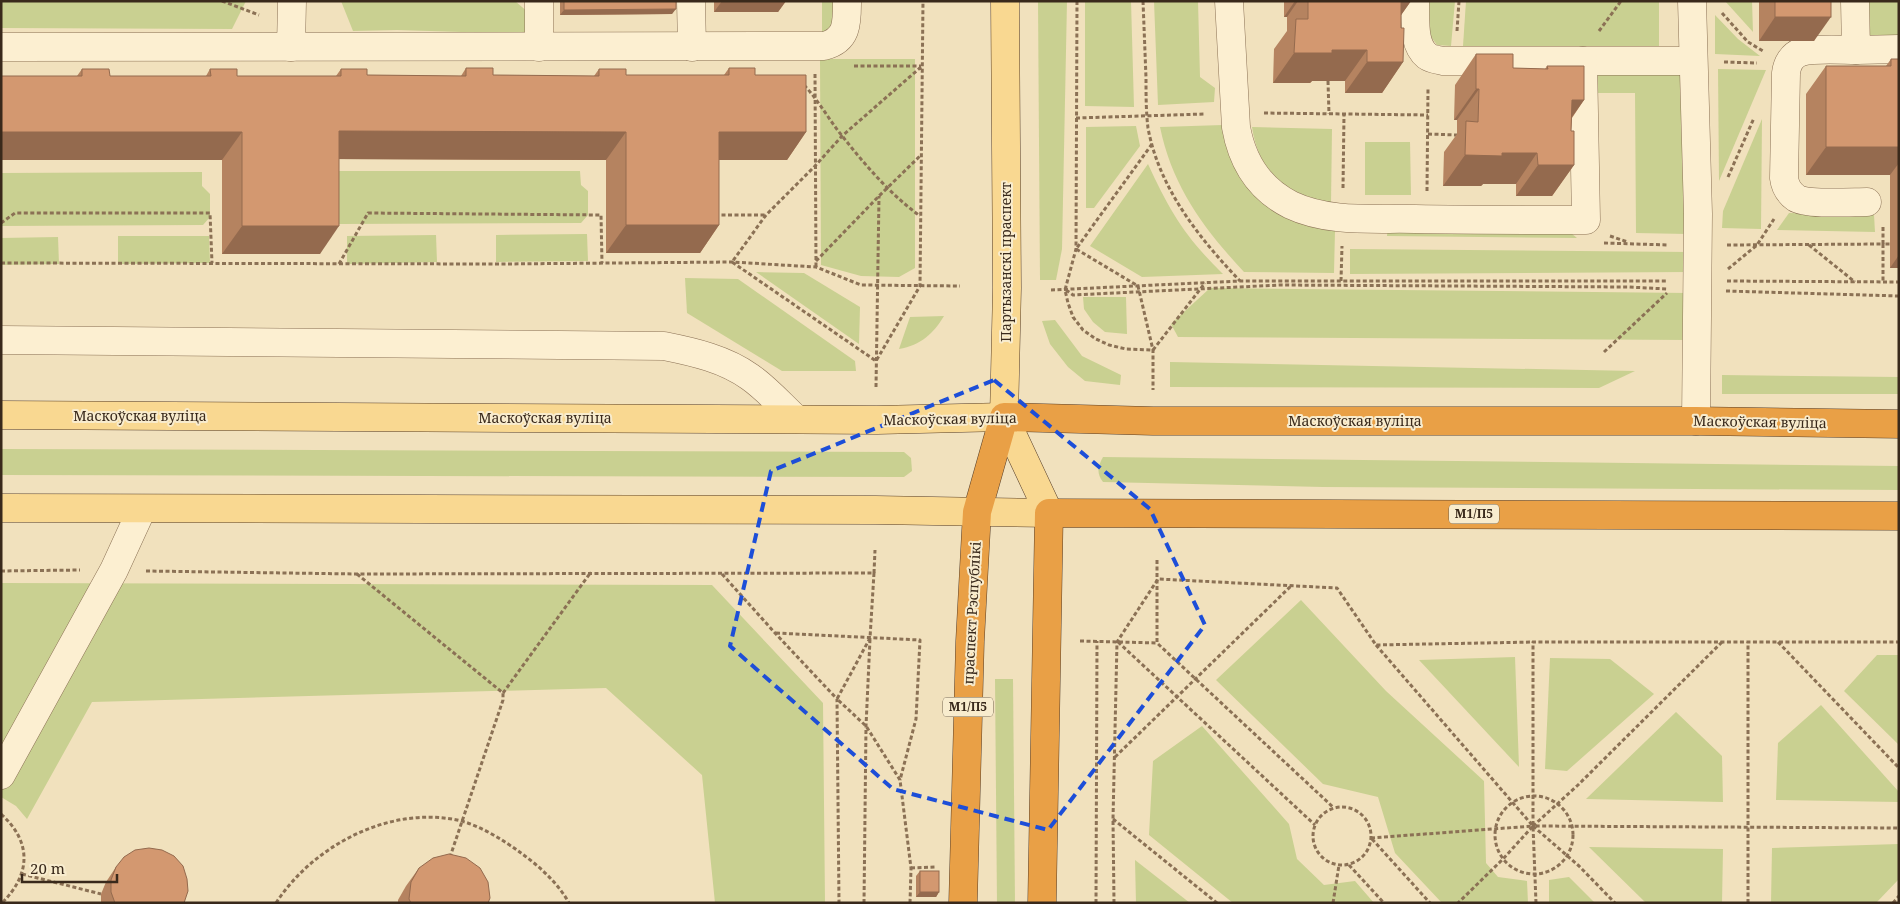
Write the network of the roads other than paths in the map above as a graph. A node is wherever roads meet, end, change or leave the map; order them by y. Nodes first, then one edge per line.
1 (292, 1) edge
2 (539, 1) edge
3 (691, 1) edge
4 (847, 1) edge
5 (1004, 1) edge
6 (1229, 1) edge
7 (1415, 1) edge
8 (1692, 1) edge
9 (1855, 1) edge
10 (1, 47) edge
11 (291, 47) junction
12 (539, 47) junction
13 (692, 47) junction
14 (1899, 49) edge
15 (1589, 50) junction
16 (1856, 50) junction
17 (1693, 61) junction
18 (1867, 202) dead end
19 (1, 340) edge
20 (1, 415) edge
21 (1004, 417) junction
22 (796, 419) junction
23 (1696, 421) junction
24 (1899, 424) edge
25 (1, 508) edge
26 (142, 509) junction
27 (977, 512) junction
28 (1048, 513) junction
29 (1899, 516) edge
30 (1, 774) edge
31 (963, 903) edge
32 (1042, 903) edge

1 - 11 lane
2 - 12 lane
3 - 13 lane
4 - 13 lane
5 - 21 main road, Партызанскі праспект
6 - 15 lane
7 - 15 lane
8 - 17 lane
9 - 16 lane
10 - 11 lane
11 - 12 lane
12 - 13 lane
14 - 16 lane
15 - 17 lane
16 - 18 lane
17 - 23 lane
19 - 22 lane
20 - 22 main road, Маскоўская вуліца
21 - 22 main road, Маскоўская вуліца
21 - 23 highway, Маскоўская вуліца
21 - 27 highway, праспект Рэспублікі / М1/П5
21 - 28 main road, Партызанскі праспект
23 - 24 highway, Маскоўская вуліца
25 - 26 main road
26 - 27 main road
26 - 30 lane
27 - 28 main road
27 - 31 highway, праспект Рэспублікі / М1/П5
28 - 29 highway, М1/П5
28 - 32 highway

